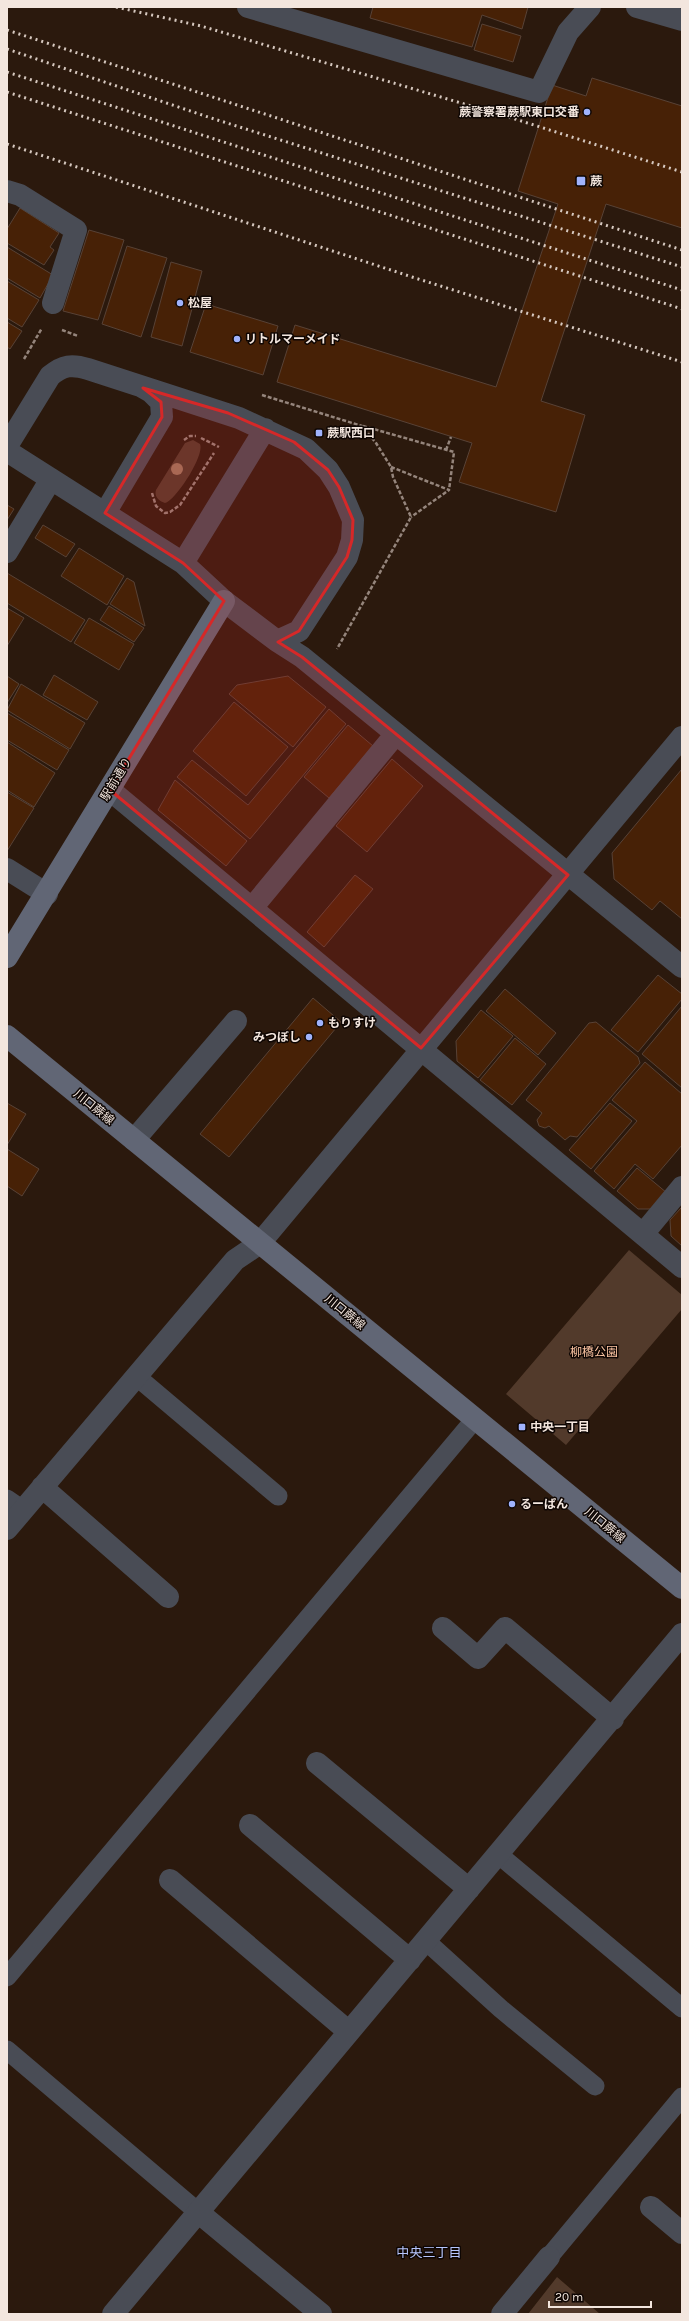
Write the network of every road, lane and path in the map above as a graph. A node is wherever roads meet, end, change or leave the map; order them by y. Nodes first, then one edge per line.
1 (248, 7) edge
2 (590, 7) edge
3 (637, 7) edge
4 (682, 20) edge
5 (7, 191) edge
6 (53, 303) dead end
7 (143, 388) junction
8 (362, 426) dead end
9 (265, 429) junction
10 (451, 437) dead end
11 (223, 441) dead end
12 (182, 442) dead end
13 (7, 446) edge
14 (219, 447) junction
15 (446, 450) junction
16 (7, 451) edge
17 (391, 468) dead end
18 (51, 479) junction
19 (153, 490) dead end
20 (449, 490) junction
21 (105, 513) junction
22 (411, 517) dead end
23 (7, 552) edge
24 (183, 563) junction
25 (224, 601) junction
26 (277, 641) junction
27 (395, 735) junction
28 (682, 737) edge
29 (110, 790) junction
30 (7, 869) edge
31 (568, 874) junction
32 (47, 894) junction
33 (252, 908) junction
34 (7, 957) edge
35 (682, 967) edge
36 (236, 1021) dead end
37 (7, 1036) edge
38 (421, 1048) junction
39 (134, 1140) junction
40 (682, 1187) edge
41 (643, 1234) junction
42 (260, 1243) junction
43 (682, 1267) edge
44 (136, 1376) junction
45 (475, 1419) junction
46 (42, 1487) junction
47 (278, 1496) dead end
48 (15, 1504) edge
49 (7, 1529) edge
50 (682, 1588) edge
51 (168, 1597) dead end
52 (443, 1628) dead end
53 (682, 1634) edge
54 (612, 1719) junction
55 (317, 1763) dead end
56 (250, 1826) dead end
57 (498, 1854) junction
58 (170, 1880) dead end
59 (469, 1889) junction
60 (426, 1941) junction
61 (410, 1960) junction
62 (7, 1977) edge
63 (682, 2008) edge
64 (349, 2032) junction
65 (7, 2050) edge
66 (595, 2086) dead end
67 (682, 2097) edge
68 (651, 2207) dead end
69 (198, 2212) junction
70 (682, 2233) edge
71 (550, 2257) joint
72 (113, 2314) edge
73 (321, 2314) edge
74 (502, 2314) edge

1 - 2 street
3 - 4 street
5 - 6 street
7 - 9 street
7 - 13 street
7 - 21 street
8 - 15 path
9 - 24 street
9 - 26 street
10 - 15 path
11 - 14 path
12 - 14 path
14 - 19 path
15 - 20 path
16 - 18 street
17 - 20 path
18 - 21 street
18 - 23 street
20 - 22 path
21 - 24 street
24 - 25 street
25 - 26 street
25 - 29 main road, 駅前通り
26 - 27 street
27 - 31 street
27 - 33 street
28 - 31 street
29 - 32 main road, 駅前通り
29 - 33 street
30 - 32 street
31 - 35 street
31 - 38 street
32 - 34 main road, 駅前通り
33 - 38 street
36 - 39 street
37 - 39 main road, 川口蕨線
38 - 41 street
38 - 42 street
39 - 42 main road, 川口蕨線
40 - 41 street
41 - 43 street
42 - 44 street
42 - 45 main road, 川口蕨線
44 - 46 street
44 - 47 lane
45 - 50 main road, 川口蕨線
45 - 62 lane
46 - 48 street
46 - 51 street
48 - 49 street
52 - 54 street
53 - 54 street
54 - 57 street
55 - 59 street
56 - 61 street
57 - 59 street
57 - 63 lane
58 - 64 street
59 - 60 street
60 - 61 street
60 - 66 lane
61 - 64 street
64 - 69 street
65 - 69 lane
67 - 71 lane
68 - 70 street
69 - 72 street
69 - 73 street
71 - 74 street

